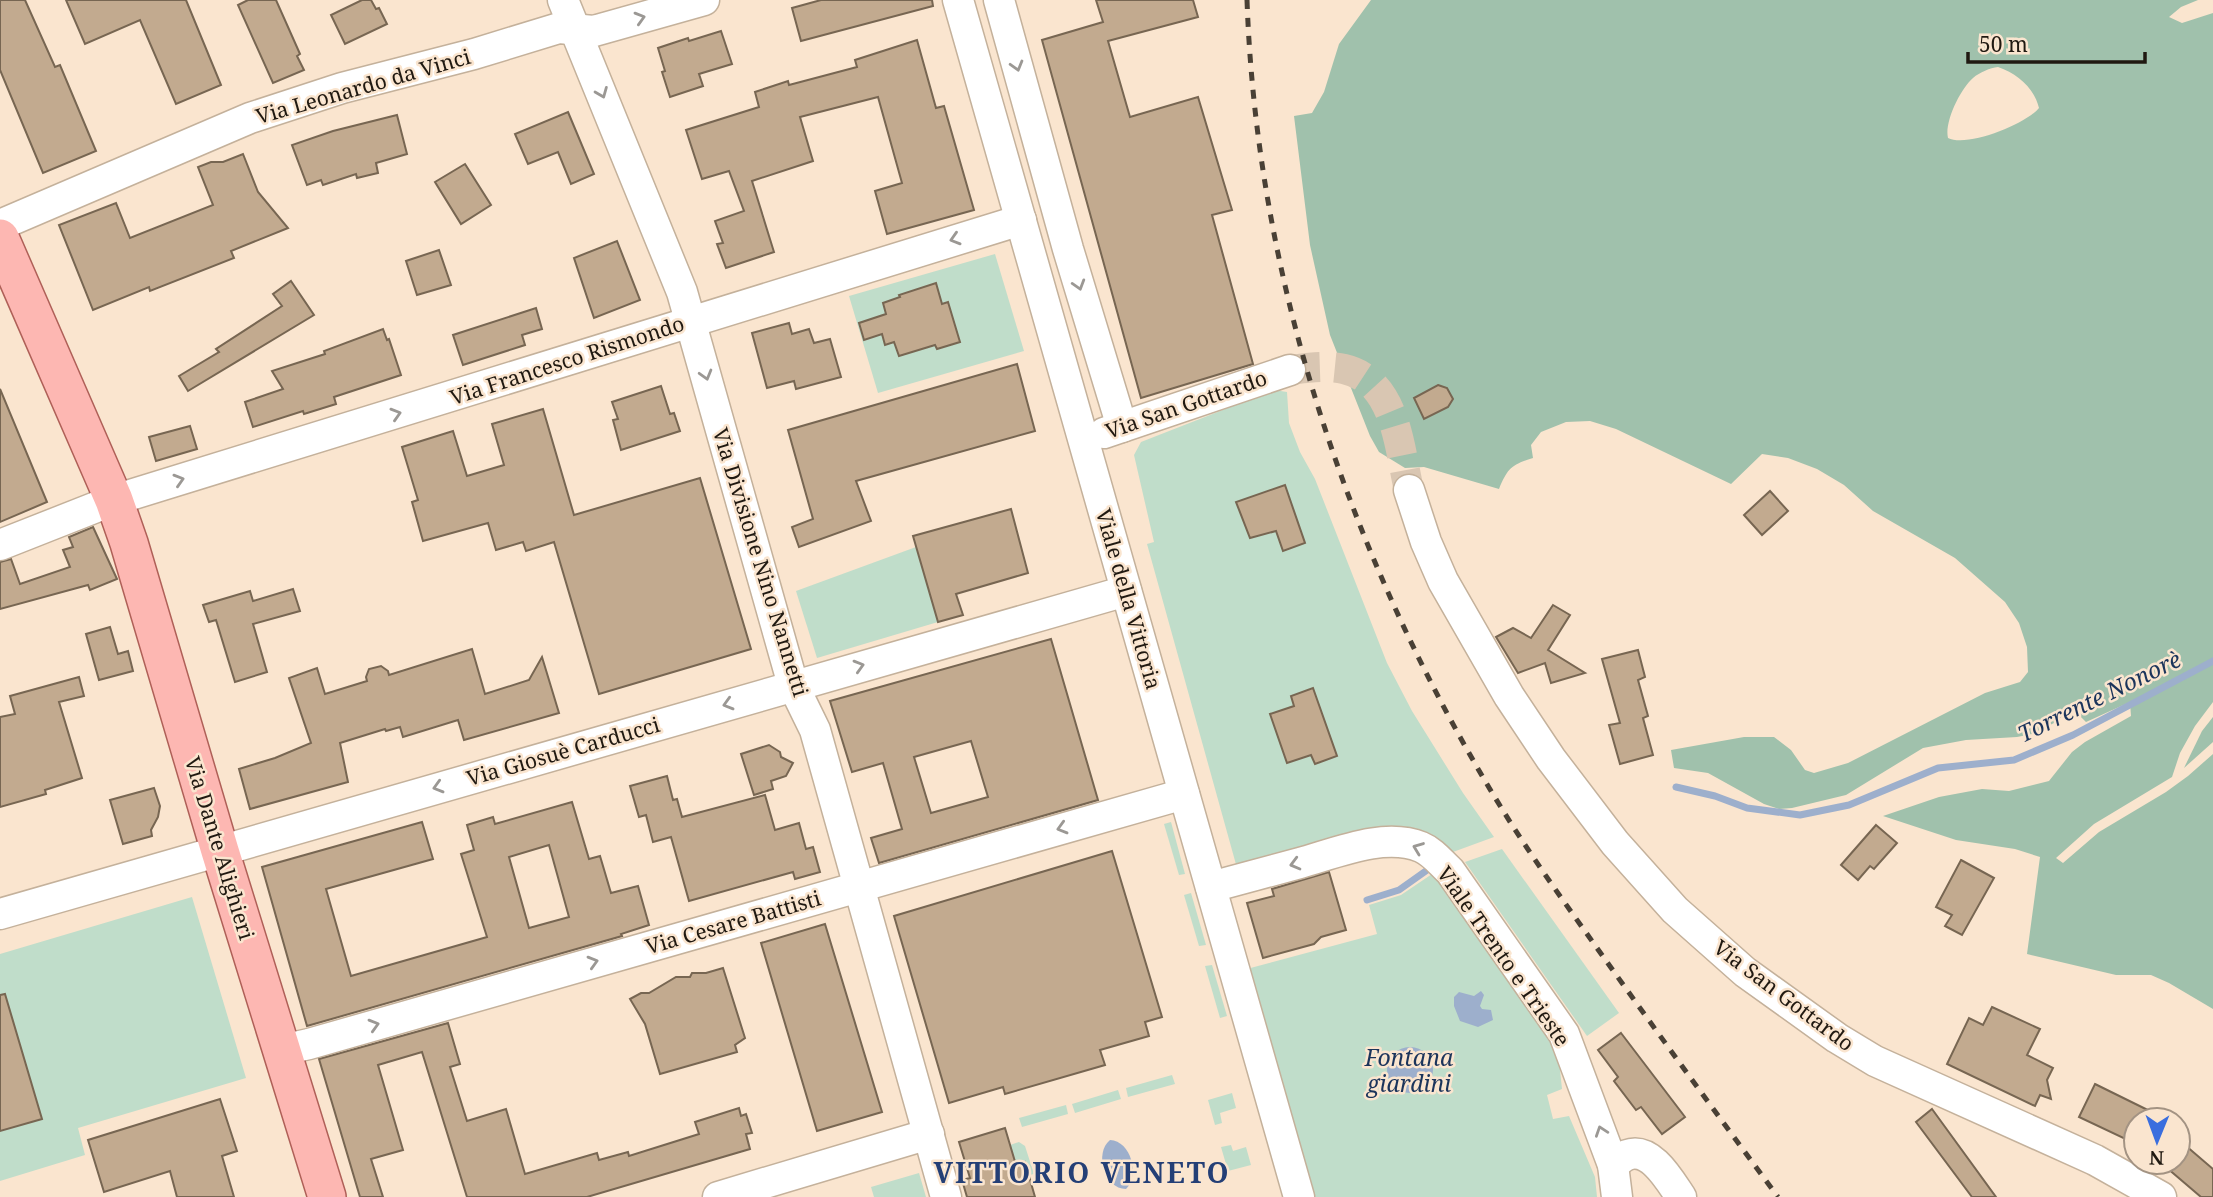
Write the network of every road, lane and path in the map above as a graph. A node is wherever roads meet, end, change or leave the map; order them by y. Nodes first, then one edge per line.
1 (563, 0) edge
2 (704, 0) edge
3 (1005, 1) edge
4 (960, 5) edge
5 (576, 30) junction
6 (1021, 220) junction
7 (0, 225) edge
8 (0, 238) edge
9 (691, 321) junction
10 (1290, 370) tunnel mouth
11 (1122, 427) junction
12 (1083, 439) junction
13 (1409, 490) tunnel mouth
14 (114, 500) junction
15 (0, 545) edge
16 (1126, 590) junction
17 (793, 685) junction
18 (1184, 794) junction
19 (220, 850) junction
20 (860, 886) junction
21 (1211, 887) junction
22 (0, 914) edge
23 (282, 1050) junction
24 (929, 1135) junction
25 (1613, 1165) junction
26 (327, 1197) edge
27 (718, 1197) edge
28 (946, 1197) edge
29 (1299, 1197) edge
30 (1617, 1197) edge
31 (1681, 1197) edge
32 (2161, 1197) edge

1 - 5 street, Via Divisione Nino Nannetti
5 -> 2 street, Via Leonardo da Vinci
3 - 4 street
3 -> 11 street
4 - 6 street, Viale della Vittoria
5 - 7 street, Via Leonardo da Vinci
5 -> 9 street, Via Divisione Nino Nannetti
6 -> 9 street, Via Francesco Rismondo
6 - 12 street, Viale della Vittoria
8 - 14 main road, Via Dante Alighieri
14 -> 9 street, Via Francesco Rismondo
9 -> 17 street, Via Divisione Nino Nannetti
10 - 11 street, Via San Gottardo
11 - 12 street, Via San Gottardo
12 - 16 street, Viale della Vittoria
13 - 32 street, Via San Gottardo
14 - 15 street
14 - 19 main road, Via Dante Alighieri
17 -> 16 street, Via Giosuè Carducci
16 - 18 street, Viale della Vittoria
17 -> 19 street, Via Giosuè Carducci
17 - 20 street, Via Divisione Nino Nannetti
18 -> 20 street, Via Cesare Battisti
18 - 21 street, Viale della Vittoria
19 - 22 street, Via Giosuè Carducci
19 - 23 main road, Via Dante Alighieri
23 -> 20 street, Via Cesare Battisti
20 - 24 street, Via Divisione Nino Nannetti
25 -> 21 street, Viale Trento e Trieste
21 - 29 street, Viale della Vittoria
23 - 26 main road, Via Dante Alighieri
24 - 27 street
24 - 28 street, Via Divisione Nino Nannetti
25 - 30 street, Viale Trento e Trieste
25 - 31 street

